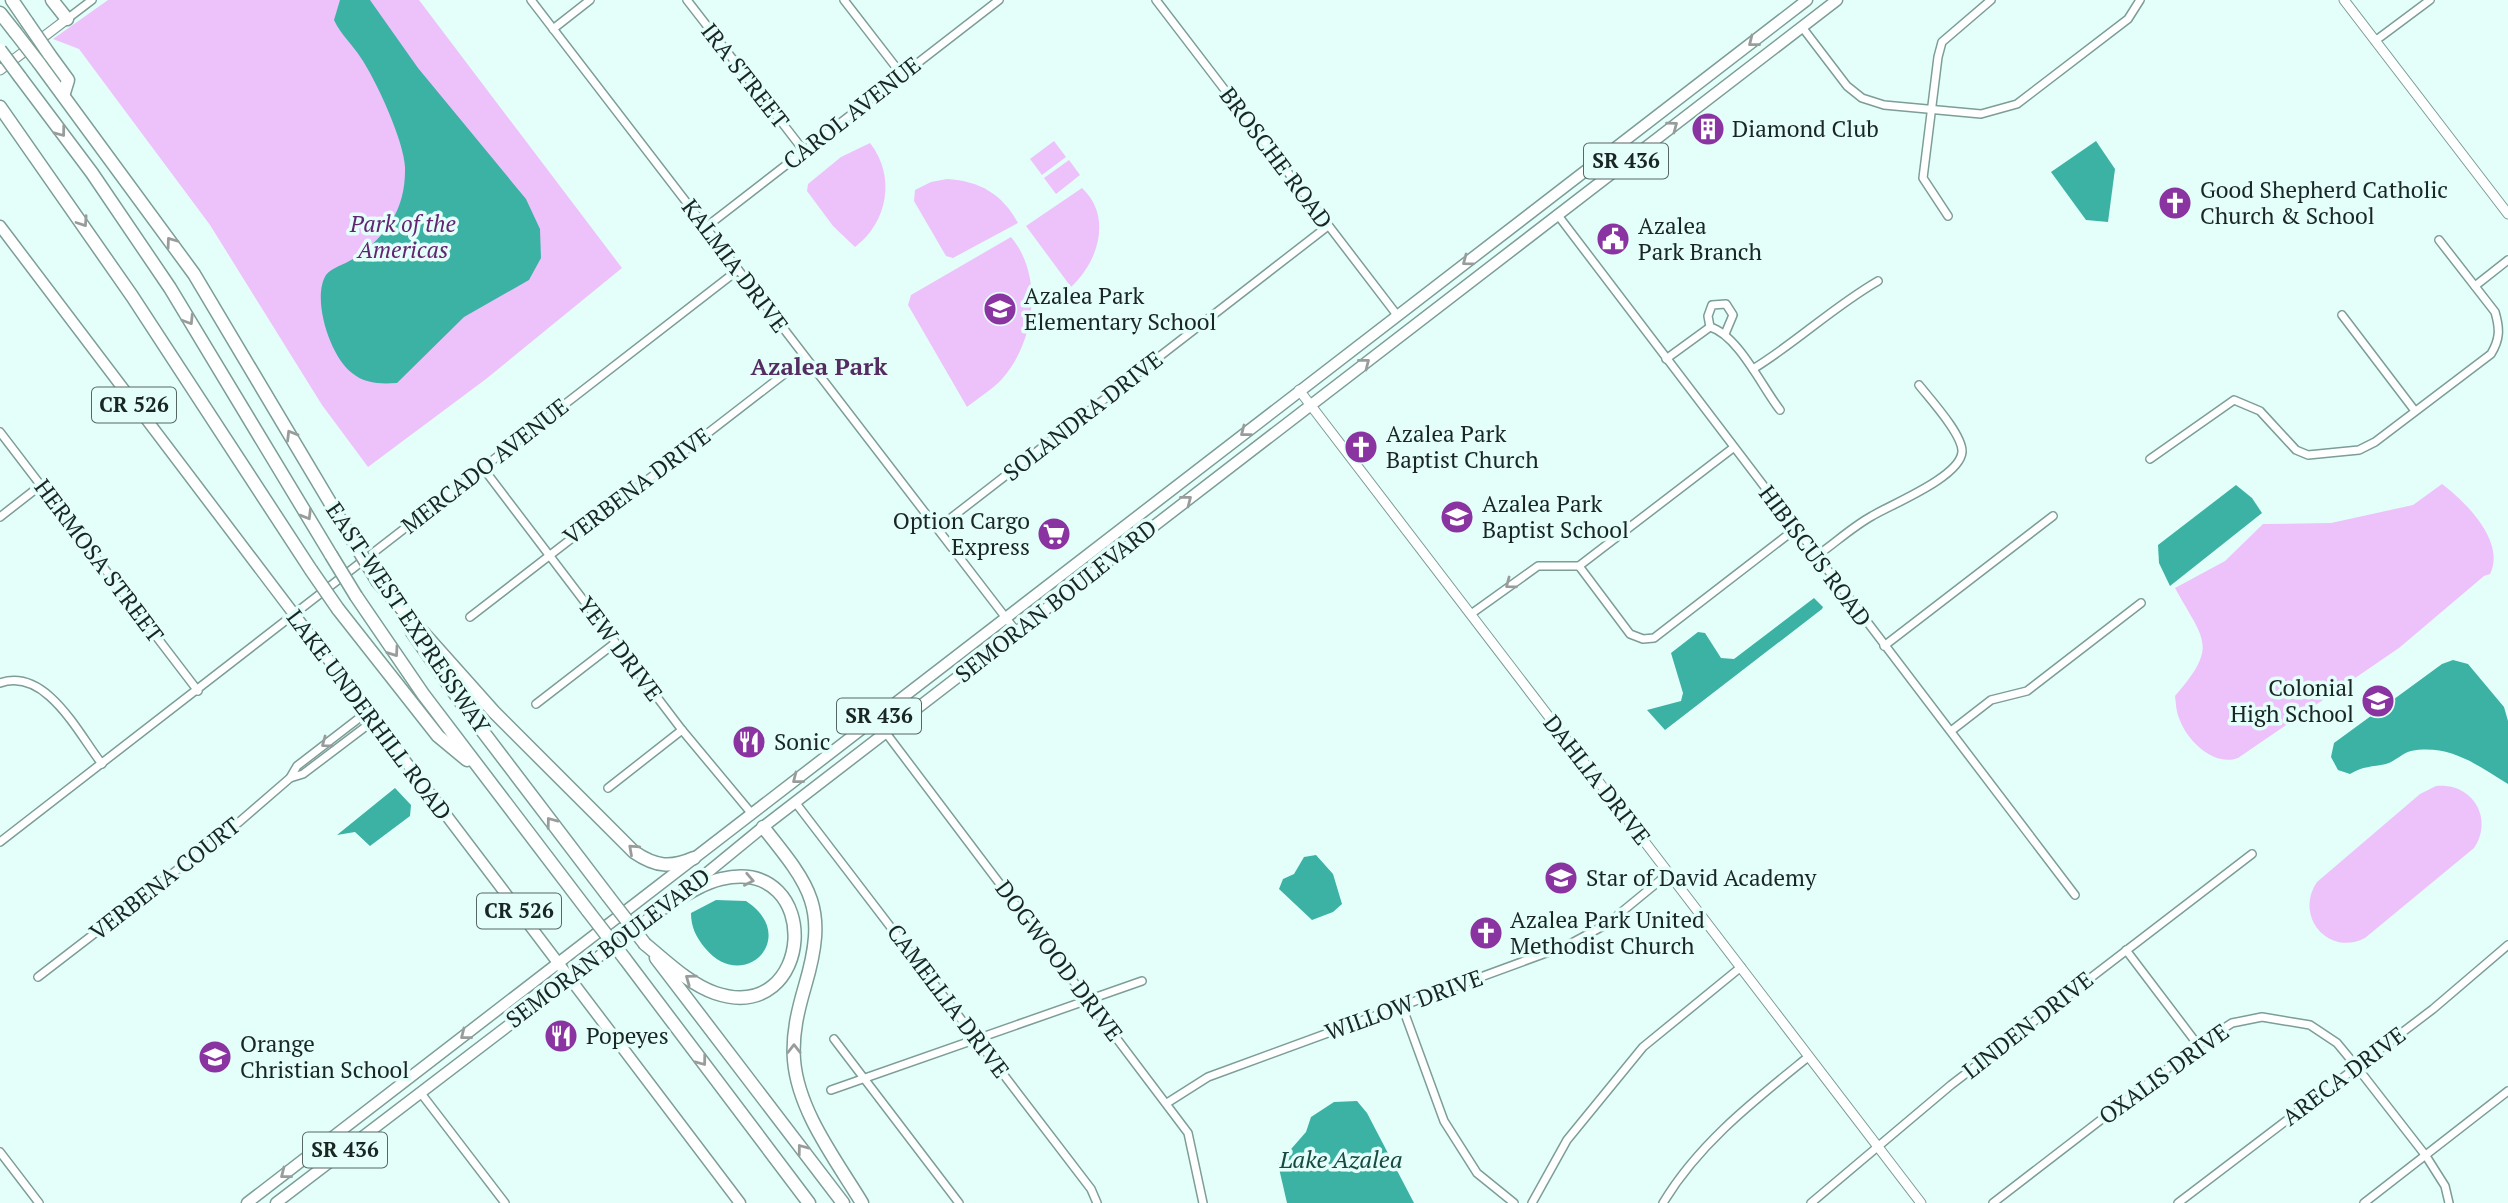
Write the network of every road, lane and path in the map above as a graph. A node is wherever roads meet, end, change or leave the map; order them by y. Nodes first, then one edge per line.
1 (12, 0) edge
2 (52, 0) edge
3 (92, 0) edge
4 (531, 0) edge
5 (590, 0) edge
6 (687, 0) edge
7 (844, 0) edge
8 (999, 0) edge
9 (1156, 0) edge
10 (1808, 0) edge
11 (1837, 0) edge
12 (1991, 0) edge
13 (2140, 0) edge
14 (2344, 0) edge
15 (2430, 0) edge
16 (0, 13) edge
17 (1790, 13) junction
18 (67, 19) junction
19 (1802, 27) junction
20 (552, 29) junction
21 (2375, 41) junction
22 (1781, 43) junction
23 (0, 50) edge
24 (44, 58) junction
25 (0, 70) edge
26 (902, 75) junction
27 (0, 107) edge
28 (1931, 109) junction
29 (803, 151) junction
30 (1578, 176) junction
31 (1541, 204) junction
32 (2508, 214) edge
33 (1557, 215) junction
34 (1948, 216) dead end
35 (0, 226) edge
36 (1328, 226) junction
37 (706, 227) junction
38 (2439, 240) dead end
39 (1521, 242) junction
40 (2508, 260) edge
41 (738, 270) junction
42 (1878, 281) dead end
43 (2475, 286) junction
44 (1397, 315) junction
45 (2342, 315) dead end
46 (1710, 327) junction
47 (1725, 334) junction
48 (805, 358) junction
49 (1666, 359) junction
50 (1754, 369) junction
51 (1919, 384) dead end
52 (1299, 390) junction
53 (1311, 405) junction
54 (1780, 410) dead end
55 (2415, 411) junction
56 (0, 432) edge
57 (1732, 447) junction
58 (2150, 459) dead end
59 (483, 468) junction
60 (41, 485) junction
61 (2053, 516) dead end
62 (0, 517) edge
63 (938, 528) junction
64 (1794, 530) junction
65 (548, 554) junction
66 (1815, 557) junction
67 (1579, 566) junction
68 (378, 582) junction
69 (2141, 603) dead end
70 (1471, 614) junction
71 (294, 616) junction
72 (470, 617) dead end
73 (1006, 617) junction
74 (1016, 631) junction
75 (615, 643) junction
76 (1884, 646) junction
77 (0, 683) edge
78 (198, 691) junction
79 (536, 704) dead end
80 (370, 716) junction
81 (682, 730) junction
82 (1951, 732) junction
83 (886, 733) junction
84 (102, 764) junction
85 (479, 768) junction
86 (608, 788) dead end
87 (796, 802) junction
88 (752, 814) junction
89 (763, 827) junction
90 (0, 842) edge
91 (2252, 854) dead end
92 (694, 858) junction
93 (1669, 873) junction
94 (2076, 895) dead end
95 (663, 908) junction
96 (645, 944) junction
97 (2508, 945) edge
98 (2126, 950) junction
99 (557, 962) junction
100 (1741, 967) junction
101 (38, 976) dead end
102 (570, 978) junction
103 (1142, 981) dead end
104 (1089, 999) junction
105 (1402, 1006) junction
106 (977, 1038) junction
107 (834, 1039) dead end
108 (2198, 1045) junction
109 (1808, 1056) junction
110 (2356, 1066) junction
111 (863, 1079) junction
112 (831, 1090) dead end
113 (2508, 1091) edge
114 (420, 1092) junction
115 (1167, 1103) junction
116 (1878, 1146) junction
117 (0, 1152) edge
118 (2426, 1156) junction
119 (3, 1163) edge
120 (280, 1202) edge
121 (39, 1203) edge
122 (247, 1203) edge
123 (505, 1203) edge
124 (740, 1203) edge
125 (809, 1203) edge
126 (843, 1203) edge
127 (862, 1203) edge
128 (959, 1203) edge
129 (1097, 1203) edge
130 (1203, 1203) edge
131 (1514, 1203) edge
132 (1532, 1203) edge
133 (1663, 1203) edge
134 (1811, 1203) edge
135 (1921, 1203) edge
136 (1993, 1203) edge
137 (2178, 1203) edge
138 (2364, 1203) edge
139 (2449, 1203) edge

1 - 24 highway, bridge
2 - 18 highway
3 - 18 street
4 - 20 street, KALMIA DRIVE
5 - 20 street
6 - 29 street, IRA STREET
7 - 26 street
8 - 26 street, CAROL AVENUE
9 - 36 street, BROSCHE ROAD
10 - 17 main road, SEMORAN BOULEVARD / SR 436
10 - 19 main road
11 - 19 main road, SEMORAN BOULEVARD / SR 436
12 - 28 street
13 - 28 street
14 - 21 street
15 - 21 street
16 - 24 highway, bridge
17 - 22 main road
17 -> 30 main road, SEMORAN BOULEVARD / SR 436
18 - 25 street
19 - 22 main road, SEMORAN BOULEVARD / SR 436
19 - 28 street
20 - 37 street, KALMIA DRIVE
21 - 32 street
33 -> 22 main road, SEMORAN BOULEVARD / SR 436
23 -> 85 highway, EAST-WEST EXPRESSWAY, bridge
68 -> 24 highway, EAST-WEST EXPRESSWAY, bridge
26 - 29 street, CAROL AVENUE
27 -> 85 highway, bridge
28 - 34 street
29 - 37 street, CAROL AVENUE
30 - 31 main road, SEMORAN BOULEVARD / SR 436
30 - 33 main road
31 - 39 main road
31 -> 44 main road, SEMORAN BOULEVARD / SR 436
33 - 39 main road, SEMORAN BOULEVARD / SR 436
33 - 49 street, HIBISCUS ROAD
35 - 71 main road, LAKE UNDERHILL ROAD / CR 526
36 - 44 street, BROSCHE ROAD
36 - 63 street, SOLANDRA DRIVE
37 - 41 street, KALMIA DRIVE
38 - 43 street
53 -> 39 main road, SEMORAN BOULEVARD / SR 436
40 - 43 street
41 - 48 street, KALMIA DRIVE
41 - 59 street, MERCADO AVENUE
42 - 50 street
43 - 55 street
44 - 52 main road, SEMORAN BOULEVARD / SR 436
45 - 55 street
46 - 47 street
46 - 47 street
46 - 49 street
47 - 50 street
48 - 63 street, KALMIA DRIVE
48 - 65 street, VERBENA DRIVE
49 - 57 street, HIBISCUS ROAD
50 - 54 street
51 - 66 street
52 - 53 street, DAHLIA DRIVE
52 -> 73 main road, SEMORAN BOULEVARD / SR 436
53 - 70 street, DAHLIA DRIVE
74 -> 53 main road, SEMORAN BOULEVARD / SR 436
55 - 58 street
56 - 60 street, HERMOSA STREET
57 - 64 street, HIBISCUS ROAD
57 - 67 street
59 - 65 street, YEW DRIVE
59 - 71 street, MERCADO AVENUE
60 - 62 street
60 - 78 street, HERMOSA STREET
61 - 76 street
63 - 73 street, KALMIA DRIVE
64 - 66 street, HIBISCUS ROAD
64 - 67 street
65 - 72 street, VERBENA DRIVE
65 - 75 street, YEW DRIVE
66 - 76 street, HIBISCUS ROAD
67 -> 70 street
92 -> 68 highway
96 -> 68 highway, EAST-WEST EXPRESSWAY, bridge
69 - 82 street
70 - 93 street, DAHLIA DRIVE
71 - 78 street, MERCADO AVENUE
71 - 80 main road, LAKE UNDERHILL ROAD / CR 526
73 - 74 street, KALMIA DRIVE
73 -> 88 main road, SEMORAN BOULEVARD / SR 436
74 - 83 main road, SEMORAN BOULEVARD / SR 436
75 - 79 street
75 - 81 street, YEW DRIVE
76 - 82 street, HIBISCUS ROAD
77 - 84 street
78 - 84 street, MERCADO AVENUE
80 - 99 main road, LAKE UNDERHILL ROAD / CR 526
80 - 101 street, VERBENA COURT
81 - 86 street
81 - 88 street, YEW DRIVE
82 - 94 street, HIBISCUS ROAD
83 - 87 main road, SEMORAN BOULEVARD / SR 436
83 - 104 street, DOGWOOD DRIVE
84 - 90 street, MERCADO AVENUE
85 -> 125 highway, EAST-WEST EXPRESSWAY, bridge
87 - 89 main road, SEMORAN BOULEVARD / SR 436
87 - 106 street, CAMELLIA DRIVE
88 - 89 main road, YEW DRIVE
88 - 92 main road, SEMORAN BOULEVARD / SR 436
89 - 95 main road, SEMORAN BOULEVARD / SR 436
127 -> 89 highway
91 - 98 street, LINDEN DRIVE
92 - 99 main road, SEMORAN BOULEVARD / SR 436
93 - 100 street, DAHLIA DRIVE
93 - 105 street, WILLOW DRIVE
95 -> 96 highway
95 - 102 main road, SEMORAN BOULEVARD / SR 436
126 -> 96 highway, EAST-WEST EXPRESSWAY
97 - 110 street, ARECA DRIVE
98 - 108 street
98 - 116 street, LINDEN DRIVE
99 - 102 main road, LAKE UNDERHILL ROAD / CR 526
99 -> 122 main road, SEMORAN BOULEVARD / SR 436
100 - 109 street, DAHLIA DRIVE
100 - 132 street
102 - 114 main road, SEMORAN BOULEVARD / SR 436
102 - 124 main road, LAKE UNDERHILL ROAD
103 - 104 street
104 - 106 street
104 - 115 street, DOGWOOD DRIVE
105 - 115 street, WILLOW DRIVE
105 - 131 street
106 - 111 street
106 - 129 street, CAMELLIA DRIVE
107 - 111 street
108 - 110 street, OXALIS DRIVE
108 - 136 street, OXALIS DRIVE
109 - 116 street, DAHLIA DRIVE
109 - 133 street
110 - 118 street, OXALIS DRIVE
110 - 137 street, ARECA DRIVE
111 - 112 street
111 - 128 street
113 - 118 street
114 - 120 main road, SEMORAN BOULEVARD / SR 436
114 - 123 street
115 - 130 street, DOGWOOD DRIVE
116 - 134 street, LINDEN DRIVE
116 - 135 street, DAHLIA DRIVE
117 - 119 street
118 - 138 street
118 - 139 street, OXALIS DRIVE
119 - 121 street

